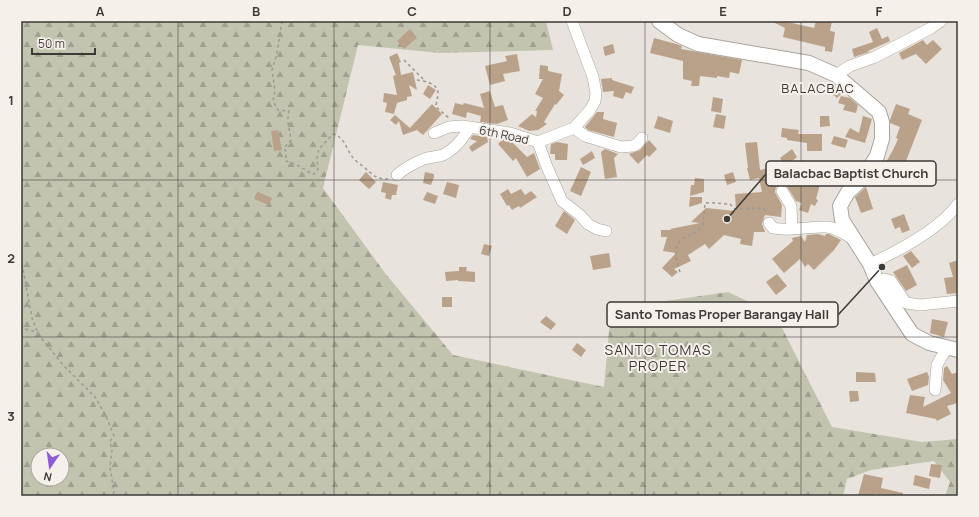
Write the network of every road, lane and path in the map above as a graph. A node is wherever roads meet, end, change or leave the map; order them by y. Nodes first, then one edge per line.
1 (282, 21) edge
2 (572, 21) edge
3 (658, 21) edge
4 (941, 21) edge
5 (404, 60) dead end
6 (836, 75) junction
7 (417, 80) dead end
8 (426, 82) junction
9 (466, 127) junction
10 (574, 128) junction
11 (434, 133) dead end
12 (642, 138) dead end
13 (538, 142) junction
14 (397, 175) joint
15 (782, 191) dead end
16 (958, 204) edge
17 (769, 223) joint
18 (792, 228) junction
19 (606, 231) dead end
20 (856, 240) junction
21 (21, 258) edge
22 (870, 264) junction
23 (680, 272) dead end
24 (878, 281) junction
25 (958, 301) edge
26 (21, 325) edge
27 (37, 332) junction
28 (952, 349) edge
29 (935, 390) dead end
30 (113, 496) edge

1 - 14 path
2 - 10 street, 6th Road
3 - 6 main road
4 - 6 street
5 - 8 path
6 - 20 main road
7 - 8 path
8 - 9 path
9 - 11 street, 6th Road
9 - 13 street, 6th Road
9 - 14 street
10 - 12 street
10 - 13 street, 6th Road
13 - 19 street
15 - 18 street
16 - 22 street
17 - 18 street
17 - 23 path
18 - 20 street
20 - 22 main road
21 - 27 path
22 - 24 main road
24 - 25 street
24 - 28 main road
26 - 27 path
27 - 30 path
28 - 29 street

